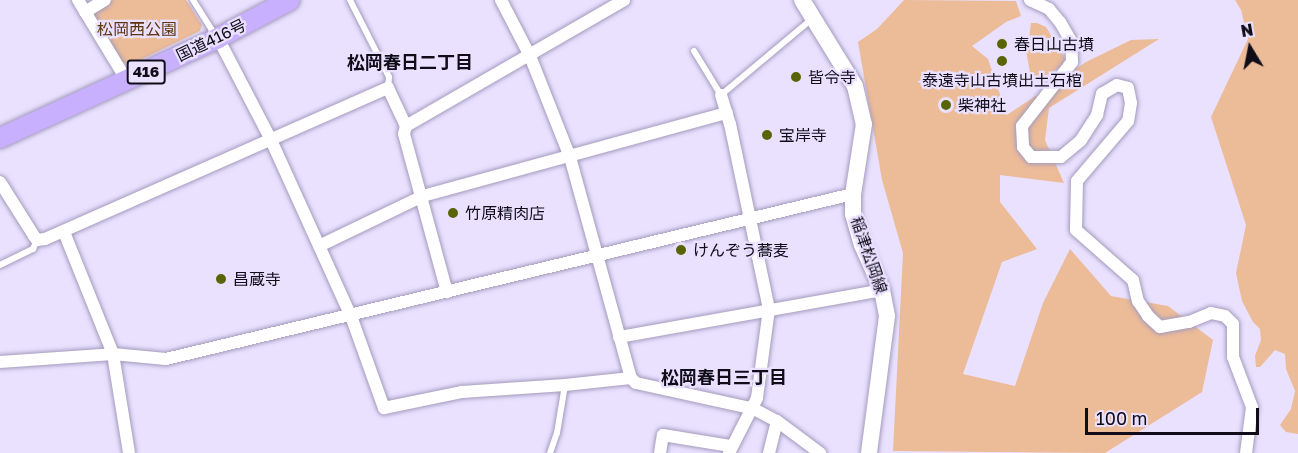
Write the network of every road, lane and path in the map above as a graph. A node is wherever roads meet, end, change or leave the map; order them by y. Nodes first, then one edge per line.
1 (78, 0) edge
2 (105, 0) edge
3 (193, 0) edge
4 (290, 0) edge
5 (350, 0) edge
6 (501, 0) edge
7 (624, 0) edge
8 (802, 0) edge
9 (1030, 0) edge
10 (85, 12) junction
11 (813, 17) junction
12 (218, 38) junction
13 (694, 51) dead end
14 (530, 56) junction
15 (127, 81) junction
16 (388, 88) junction
17 (722, 95) junction
18 (727, 113) junction
19 (406, 126) junction
20 (0, 138) edge
21 (271, 140) junction
22 (570, 157) junction
23 (0, 182) edge
24 (853, 194) junction
25 (423, 196) junction
26 (749, 220) junction
27 (64, 232) junction
28 (38, 240) junction
29 (320, 246) junction
30 (597, 256) junction
31 (0, 265) edge
32 (882, 290) junction
33 (447, 292) junction
34 (769, 309) junction
35 (351, 316) junction
36 (619, 337) junction
37 (113, 354) junction
38 (0, 362) edge
39 (631, 378) junction
40 (565, 386) junction
41 (754, 409) junction
42 (777, 421) junction
43 (729, 450) edge
44 (129, 453) edge
45 (550, 453) edge
46 (660, 453) edge
47 (769, 453) edge
48 (820, 453) edge
49 (869, 453) edge
50 (1246, 453) edge

1 - 10 street
2 - 10 street
3 - 12 lane
4 - 12 highway, 国道416号 / 416
5 - 16 lane
6 - 14 street
7 - 14 street
8 - 11 main road, 稲津松岡線
9 - 50 street
10 - 15 street
11 - 17 lane
11 - 24 main road, 稲津松岡線
12 - 15 highway, 国道416号 / 416
12 - 21 street
13 - 17 lane
14 - 19 street
14 - 22 street
15 - 20 highway, 国道416号 / 416
16 - 19 street
16 - 21 street
17 - 18 street
18 - 22 street
18 - 26 street
19 - 25 street
21 - 27 street
21 - 29 street
22 - 25 street
22 - 30 street
23 - 28 street
24 - 26 street
24 - 32 main road, 稲津松岡線
25 - 29 street
25 - 33 street
26 - 30 street
26 - 34 street
27 - 28 street
27 - 37 street
28 - 31 lane
29 - 35 street
30 - 33 street
30 - 36 street
32 - 34 street
32 - 49 main road, 稲津松岡線
33 - 35 street
34 - 36 street
34 - 41 street
35 - 37 street
35 - 40 street
36 - 39 street
37 - 38 street
37 - 44 street
39 - 40 street
39 - 41 street
40 - 45 lane
41 - 42 street
41 - 43 street
42 - 47 street
42 - 48 street
43 - 46 street

